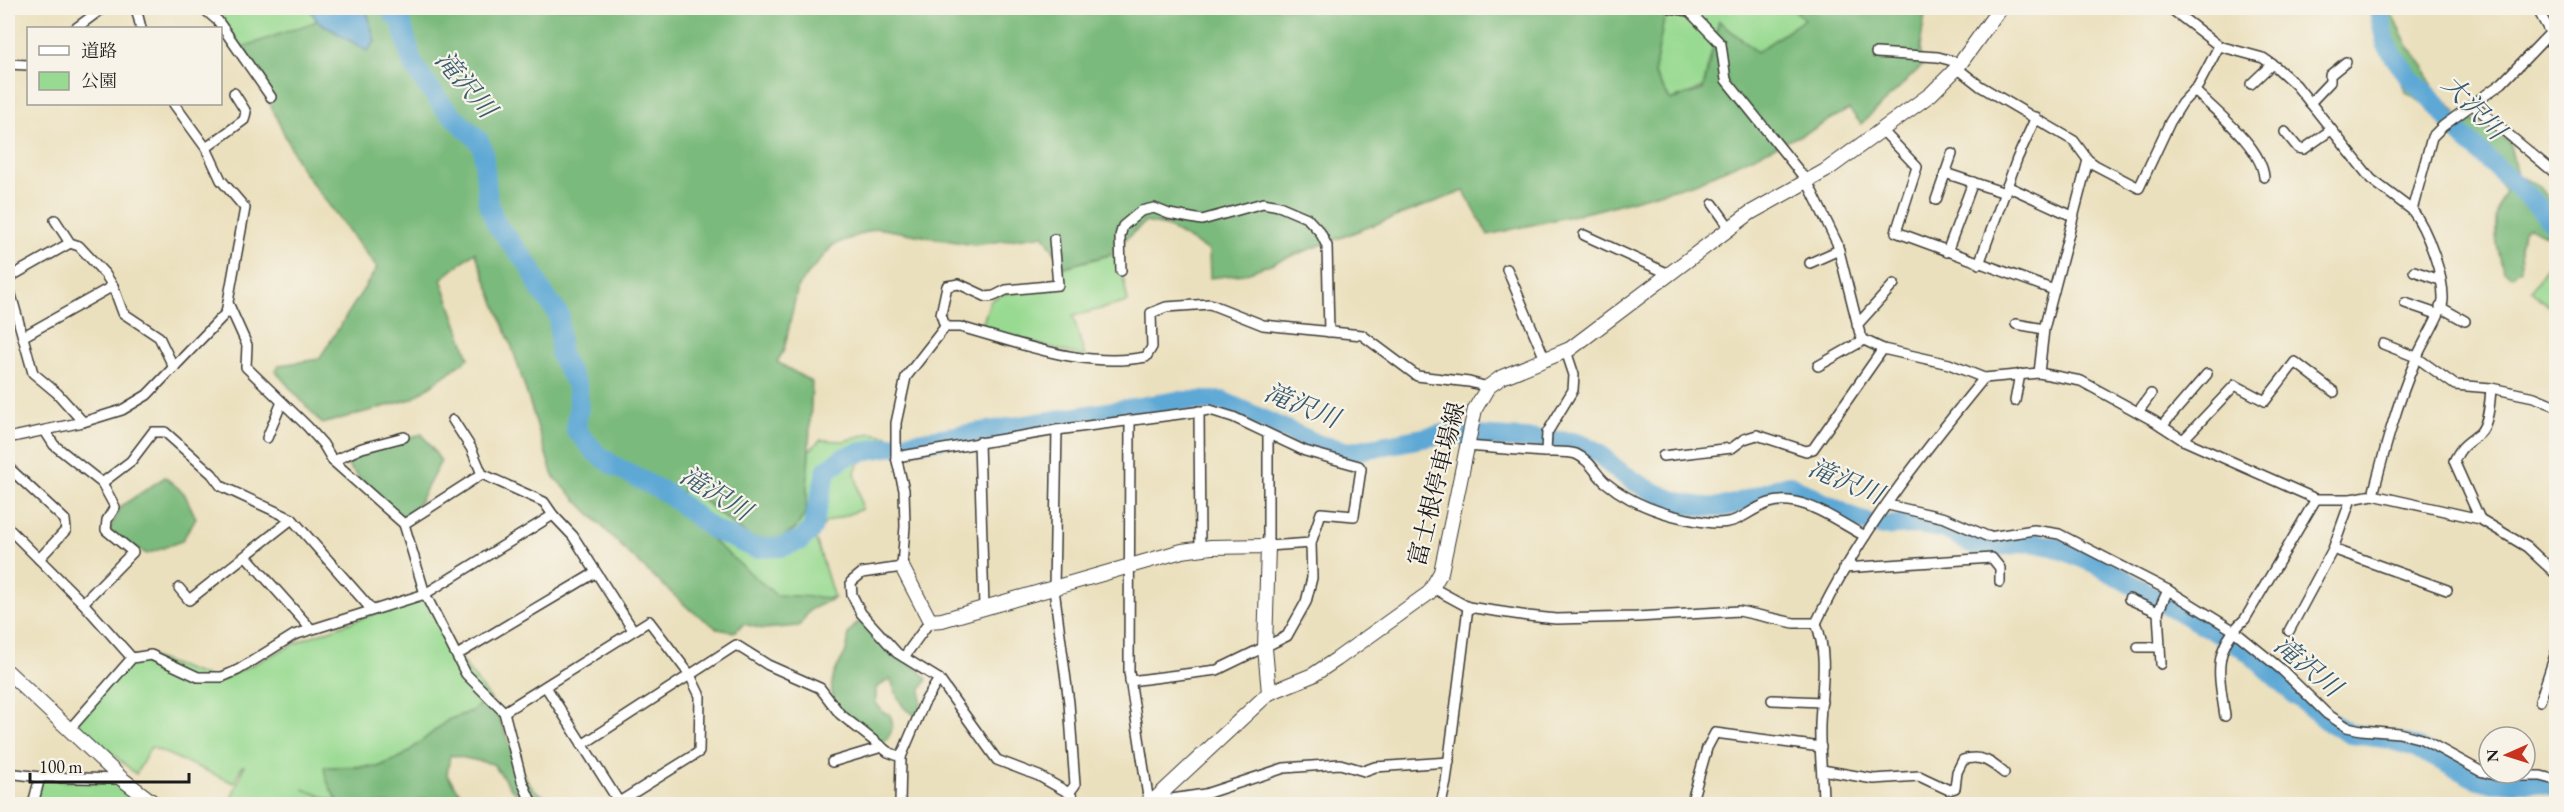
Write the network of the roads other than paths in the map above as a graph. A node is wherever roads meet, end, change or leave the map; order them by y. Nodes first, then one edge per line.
1 (103, 8) edge
2 (136, 8) edge
3 (203, 8) edge
4 (1670, 8) edge
5 (2000, 8) edge
6 (2170, 8) edge
7 (2537, 8) edge
8 (77, 27) edge
9 (141, 27) edge
10 (2554, 30) edge
11 (2219, 46) junction
12 (1876, 53) dead end
13 (2346, 62) dead end
14 (8, 64) edge
15 (2272, 64) junction
16 (27, 65) edge
17 (1958, 66) junction
18 (2251, 84) dead end
19 (2194, 90) junction
20 (234, 93) dead end
21 (272, 97) dead end
22 (2310, 103) junction
23 (175, 105) edge
24 (2473, 105) junction
25 (2036, 117) junction
26 (1882, 130) junction
27 (2331, 130) junction
28 (2285, 132) dead end
29 (206, 147) junction
30 (1952, 154) dead end
31 (2088, 160) junction
32 (1945, 173) junction
33 (2556, 174) edge
34 (2264, 177) dead end
35 (1807, 181) junction
36 (1973, 182) junction
37 (2006, 189) junction
38 (1936, 200) dead end
39 (1713, 204) dead end
40 (2412, 210) junction
41 (2068, 214) dead end
42 (55, 220) dead end
43 (1730, 228) junction
44 (1584, 235) dead end
45 (1054, 238) dead end
46 (70, 243) junction
47 (1839, 250) junction
48 (1947, 252) junction
49 (1810, 263) dead end
50 (1979, 264) junction
51 (1507, 269) dead end
52 (2414, 270) dead end
53 (1121, 271) dead end
54 (1669, 274) junction
55 (8, 278) edge
56 (2440, 280) junction
57 (8, 284) edge
58 (1894, 284) dead end
59 (113, 286) junction
60 (2054, 290) junction
61 (2404, 303) dead end
62 (230, 305) junction
63 (2439, 311) junction
64 (2465, 321) dead end
65 (2016, 324) dead end
66 (1857, 325) junction
67 (945, 327) junction
68 (2044, 329) junction
69 (1329, 332) junction
70 (24, 336) junction
71 (1864, 340) junction
72 (2383, 344) dead end
73 (1883, 349) junction
74 (1566, 351) junction
75 (2416, 357) junction
76 (1545, 359) junction
77 (1818, 366) dead end
78 (174, 368) junction
79 (2039, 373) junction
80 (2020, 374) junction
81 (2207, 374) dead end
82 (1984, 378) junction
83 (1488, 387) junction
84 (2491, 388) junction
85 (2334, 392) dead end
86 (2151, 394) dead end
87 (2015, 401) dead end
88 (282, 402) junction
89 (2556, 406) edge
90 (1199, 411) junction
91 (2138, 412) junction
92 (453, 420) dead end
93 (1130, 420) junction
94 (83, 422) junction
95 (2162, 426) junction
96 (1057, 430) junction
97 (45, 431) junction
98 (1268, 434) junction
99 (404, 437) dead end
100 (8, 438) edge
101 (267, 438) dead end
102 (2183, 440) junction
103 (979, 442) junction
104 (1467, 446) junction
105 (1546, 452) junction
106 (896, 453) junction
107 (1663, 456) dead end
108 (333, 461) junction
109 (8, 467) edge
110 (482, 474) junction
111 (102, 483) junction
112 (2373, 495) junction
113 (2316, 499) junction
114 (2351, 499) junction
115 (1888, 505) junction
116 (553, 515) junction
117 (292, 519) junction
118 (2480, 519) junction
119 (404, 524) junction
120 (8, 528) edge
121 (1866, 534) junction
122 (1311, 543) junction
123 (1268, 546) junction
124 (1200, 548) junction
125 (2333, 549) junction
126 (246, 556) junction
127 (39, 559) junction
128 (1131, 565) junction
129 (902, 567) junction
130 (1844, 568) junction
131 (595, 573) junction
132 (2556, 574) edge
133 (2000, 582) dead end
134 (179, 588) dead end
135 (1433, 588) junction
136 (1054, 589) junction
137 (2168, 590) junction
138 (2447, 590) dead end
139 (426, 594) junction
140 (2129, 600) dead end
141 (83, 603) junction
142 (984, 607) junction
143 (1468, 607) junction
144 (372, 610) junction
145 (2158, 612) junction
146 (930, 621) junction
147 (1816, 623) junction
148 (311, 629) junction
149 (633, 630) junction
150 (2233, 630) junction
151 (2289, 631) dead end
152 (2138, 647) dead end
153 (2160, 647) junction
154 (1265, 648) junction
155 (2556, 652) edge
156 (456, 655) junction
157 (904, 657) junction
158 (132, 658) junction
159 (2161, 664) dead end
160 (8, 672) edge
161 (690, 675) junction
162 (939, 679) junction
163 (1130, 681) junction
164 (546, 687) junction
165 (1269, 693) junction
166 (1772, 700) dead end
167 (2540, 701) dead end
168 (1822, 702) junction
169 (504, 712) junction
170 (2225, 716) dead end
171 (69, 730) junction
172 (582, 745) junction
173 (882, 747) junction
174 (1821, 747) junction
175 (901, 757) junction
176 (832, 762) dead end
177 (1449, 762) junction
178 (1822, 770) junction
179 (8, 773) edge
180 (2004, 773) dead end
181 (40, 777) junction
182 (122, 779) junction
183 (2556, 780) edge
184 (1069, 793) junction
185 (1659, 802) dead end
186 (1149, 803) edge
187 (33, 804) edge
188 (155, 804) edge
189 (532, 804) edge
190 (900, 804) edge
191 (1078, 804) edge
192 (1441, 804) edge
193 (1675, 804) edge
194 (1691, 804) edge
195 (1823, 804) edge

1 - 8 street
2 - 9 street
3 - 21 street
4 - 35 street
5 - 17 main road, 富士根停車場線
6 - 11 street
7 - 10 street
10 - 24 street
11 - 15 street
11 - 19 street
12 - 17 street
13 - 22 street
14 - 16 street
15 - 18 street
15 - 22 street
17 - 25 street
17 - 26 main road, 富士根停車場線
19 - 31 street
19 - 34 street
20 - 29 street
22 - 27 street
23 - 29 street
24 - 33 street
24 - 40 street
25 - 31 street
25 - 37 street
26 - 35 main road, 富士根停車場線
26 - 48 street
27 - 28 street
27 - 40 street
29 - 62 street
30 - 32 street
31 - 60 street
32 - 36 street
32 - 38 street
35 - 43 main road, 富士根停車場線
35 - 47 street
36 - 37 street
36 - 48 street
37 - 41 street
37 - 50 street
39 - 43 street
40 - 56 street
42 - 46 street
43 - 54 main road, 富士根停車場線
44 - 54 street
45 - 67 street
46 - 55 street
46 - 59 street
47 - 49 street
47 - 66 street
48 - 50 street
50 - 60 street
51 - 76 street
52 - 56 street
53 - 69 street
54 - 74 main road, 富士根停車場線
56 - 63 street
57 - 70 street
58 - 66 street
59 - 70 street
59 - 78 street
60 - 68 street
61 - 63 street
62 - 78 street
62 - 88 street
63 - 64 street
63 - 75 street
65 - 68 street
66 - 71 street
67 - 69 street
67 - 106 street
68 - 79 street
69 - 83 street
70 - 94 street
71 - 73 street
71 - 77 street
72 - 75 street
73 - 82 street
73 - 107 street
74 - 76 main road, 富士根停車場線
74 - 105 street
75 - 84 street
75 - 112 street
76 - 83 main road, 富士根停車場線
78 - 94 street
79 - 80 street
79 - 91 street
80 - 82 street
80 - 87 street
81 - 95 street
82 - 115 street
83 - 104 main road, 富士根停車場線
84 - 89 street
84 - 118 street
85 - 102 street
86 - 91 street
88 - 101 street
88 - 108 street
90 - 93 street
90 - 98 street
90 - 124 street
91 - 95 street
92 - 110 street
93 - 96 street
93 - 128 street
94 - 97 street
95 - 102 street
96 - 103 street
96 - 136 street
97 - 100 street
97 - 111 street
98 - 122 street
98 - 123 street
99 - 108 street
102 - 113 street
103 - 106 street
103 - 142 street
104 - 105 street
104 - 135 main road, 富士根停車場線
105 - 121 street
106 - 129 street
108 - 119 street
109 - 127 street
110 - 116 street
110 - 119 street
111 - 117 street
111 - 141 street
112 - 114 street
112 - 118 street
113 - 114 street
113 - 150 street
114 - 125 street
115 - 121 street
115 - 137 street
116 - 131 street
116 - 139 street
117 - 126 street
117 - 144 street
118 - 132 street
119 - 139 street
120 - 127 street
121 - 130 street
122 - 123 street
122 - 154 street
123 - 124 main road
123 - 154 main road
124 - 128 main road
125 - 138 street
125 - 151 street
126 - 134 street
126 - 148 street
127 - 141 street
128 - 136 main road
128 - 163 street
129 - 146 main road
129 - 157 street
130 - 133 street
130 - 147 street
131 - 149 street
131 - 156 street
135 - 143 street
135 - 165 main road, 富士根停車場線
136 - 142 main road
136 - 184 street
137 - 145 street
137 - 150 street
139 - 144 street
139 - 156 street
140 - 145 street
141 - 158 street
142 - 146 main road
143 - 147 street
143 - 177 street
144 - 148 street
145 - 153 street
146 - 157 street
147 - 168 street
148 - 158 street
149 - 161 street
149 - 164 street
150 - 170 street
150 - 183 street
152 - 153 street
153 - 159 street
154 - 163 street
154 - 165 main road
155 - 167 street
156 - 169 street
157 - 162 street
158 - 171 street
160 - 171 main road
161 - 172 street
161 - 172 street
161 - 173 street
162 - 175 street
162 - 184 street
163 - 186 street
164 - 169 street
164 - 172 street
165 - 186 main road, 富士根停車場線
166 - 168 street
168 - 174 street
169 - 189 street
171 - 182 main road
173 - 175 street
173 - 176 street
174 - 178 street
174 - 194 street
175 - 190 street
177 - 186 street
177 - 192 street
178 - 180 street
178 - 195 street
179 - 181 street
181 - 182 street
181 - 187 street
182 - 188 main road
184 - 191 street
185 - 193 street

